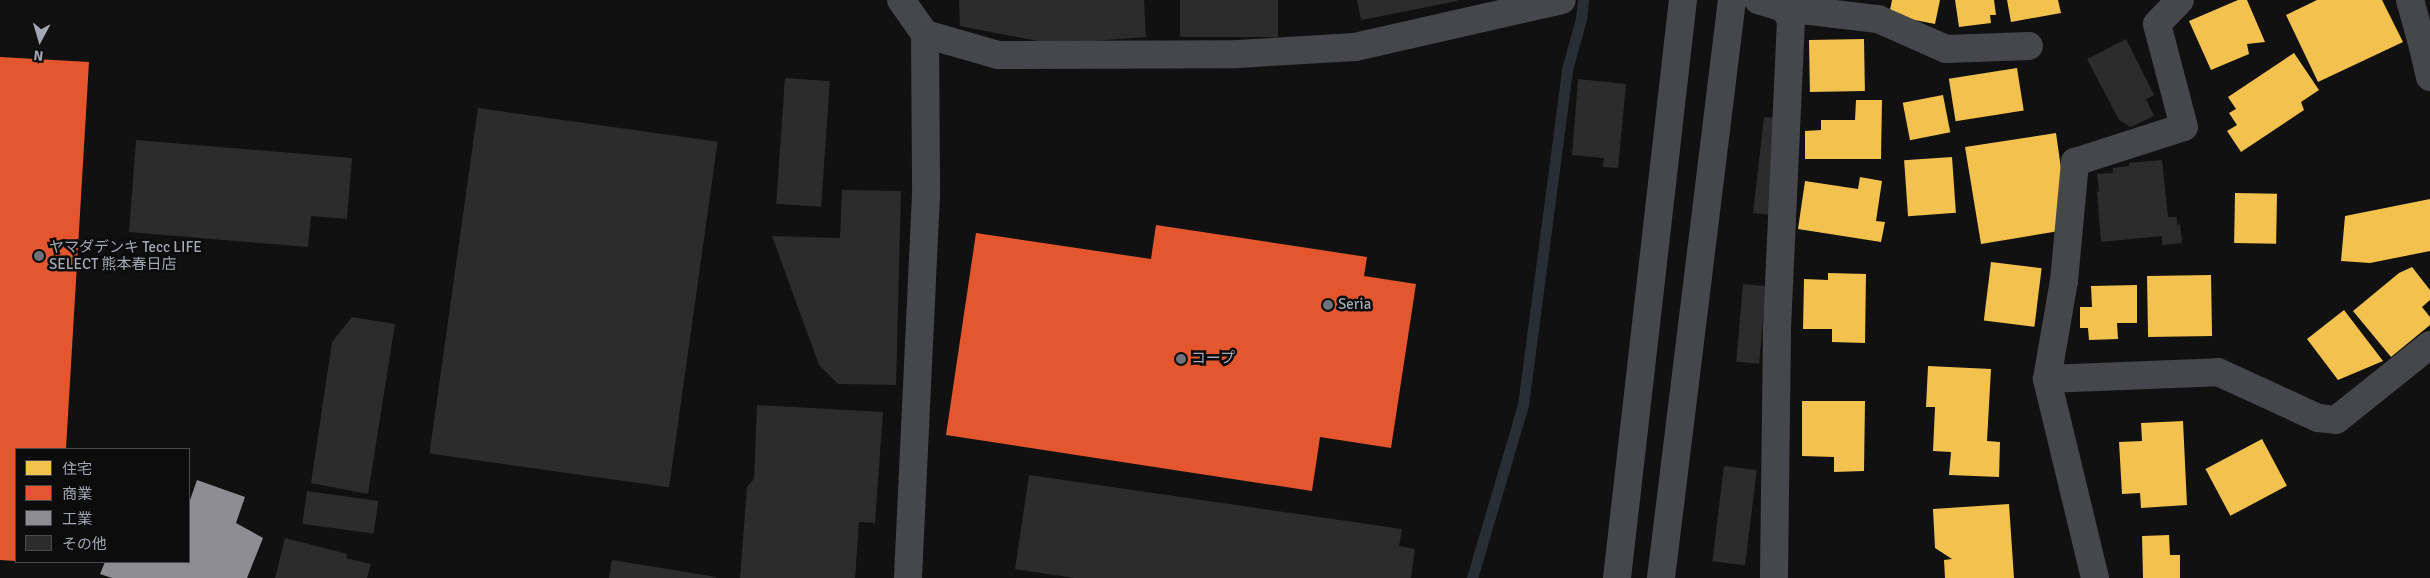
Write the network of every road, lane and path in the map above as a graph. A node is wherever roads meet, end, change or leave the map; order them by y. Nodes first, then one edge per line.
1 (902, 0) edge
2 (1562, 0) edge
3 (1683, 0) edge
4 (1732, 0) edge
5 (1758, 0) edge
6 (2180, 0) edge
7 (2410, 1) edge
8 (1784, 8) junction
9 (1868, 9) edge
10 (925, 34) junction
11 (2029, 46) dead end
12 (2426, 48) edge
13 (2430, 77) edge
14 (2430, 345) edge
15 (2047, 380) junction
16 (908, 578) edge
17 (1617, 578) edge
18 (1661, 578) edge
19 (1774, 578) edge
20 (2095, 578) edge

1 - 10 street
2 - 10 street
3 - 17 street
4 - 18 street
5 - 8 street
6 - 15 street
7 - 12 street
8 - 9 street
8 - 19 street
9 - 11 street
10 - 16 street
12 - 13 street
14 - 15 street
15 - 20 street

